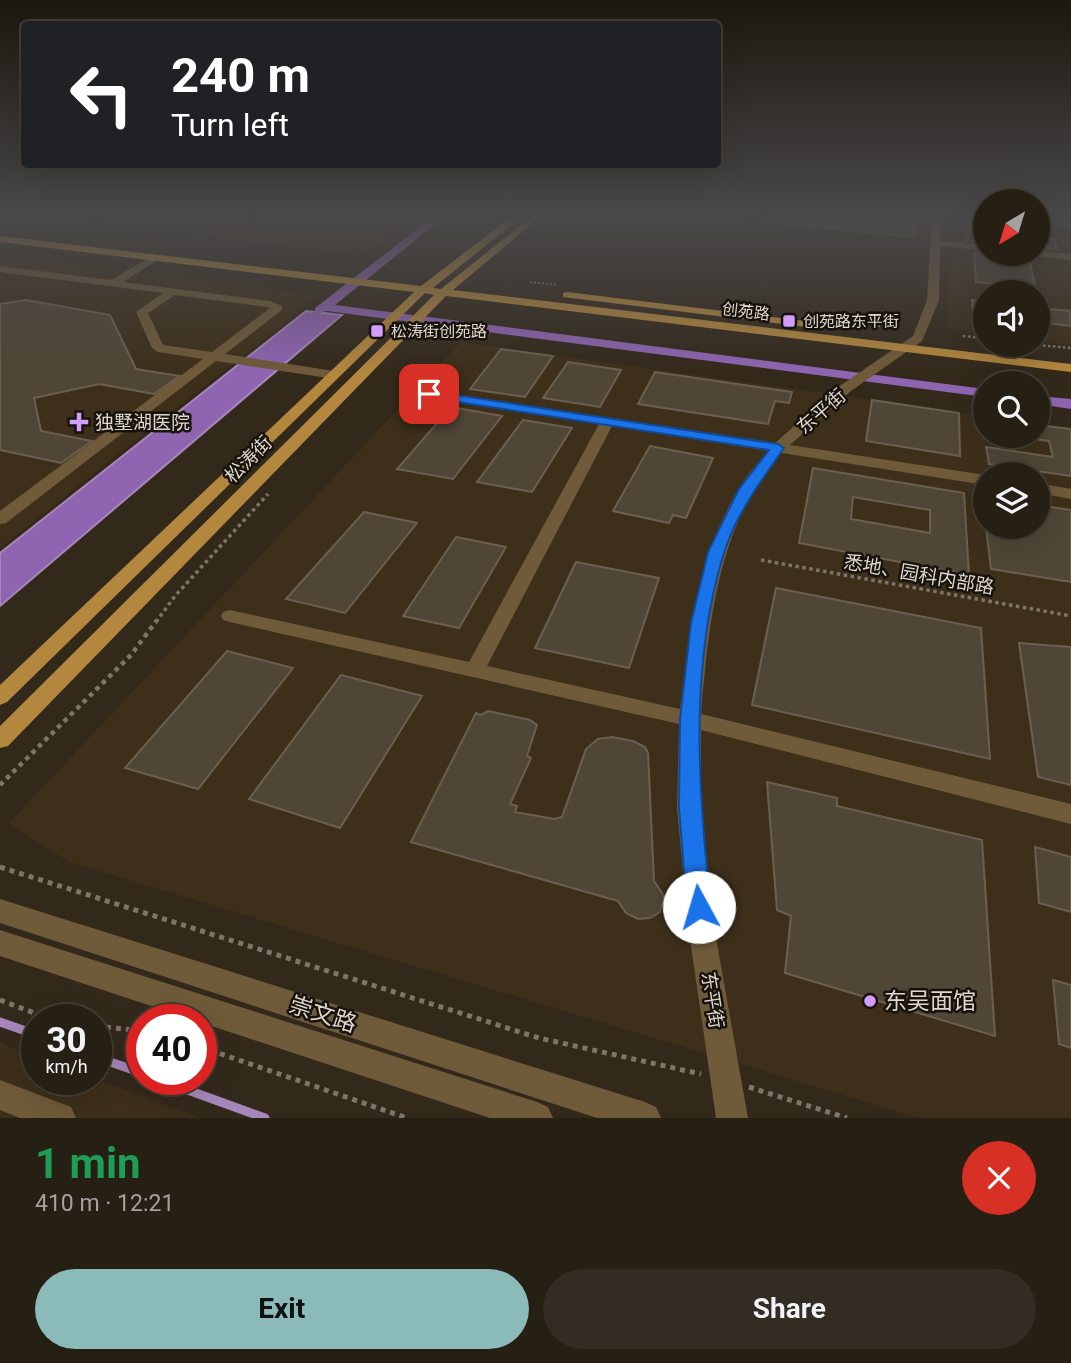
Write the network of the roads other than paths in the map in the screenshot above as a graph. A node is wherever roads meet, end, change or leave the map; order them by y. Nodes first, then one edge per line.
1 (1, 269) edge
2 (136, 269) edge
3 (251, 269) edge
4 (340, 269) edge
5 (450, 269) edge
6 (472, 269) edge
7 (935, 269) edge
8 (436, 280) junction
9 (456, 282) junction
10 (114, 283) junction
11 (423, 290) junction
12 (174, 291) junction
13 (444, 292) junction
14 (918, 338) junction
15 (904, 348) junction
16 (1071, 356) edge
17 (215, 357) junction
18 (1071, 368) edge
19 (334, 374) junction
20 (429, 394) dead end
21 (607, 422) junction
22 (778, 448) junction
23 (973, 478) edge
24 (1050, 490) edge
25 (1071, 494) edge
26 (0, 519) edge
27 (230, 616) dead end
28 (474, 672) junction
29 (0, 697) edge
30 (690, 719) junction
31 (0, 740) edge
32 (1071, 814) edge
33 (0, 911) edge
34 (0, 943) edge
35 (0, 1095) edge
36 (60, 1118) edge
37 (537, 1118) edge
38 (645, 1118) edge
39 (732, 1118) edge

1 - 10 street
2 - 10 street
3 - 11 main road, 创苑路
4 - 8 main road, 创苑路
5 - 8 main road, 松涛街
6 - 9 main road, 松涛街
7 - 14 street
8 - 9 main road, 创苑路
8 - 11 main road, 松涛街
9 - 13 main road, 松涛街
9 - 14 main road, 创苑路
10 - 12 street
11 - 13 main road, 创苑路
11 - 19 main road, 松涛街
12 - 17 street
12 - 17 street
13 - 15 main road, 创苑路
13 - 31 main road, 松涛街
14 - 15 street, 东平街
14 - 16 main road, 创苑路
15 - 18 main road, 创苑路
15 - 22 street, 东平街
17 - 19 street
17 - 26 street
19 - 29 main road, 松涛街
20 - 21 street
21 - 22 street
21 - 28 street
22 - 23 street
22 - 30 street, 东平街
24 - 25 street
27 - 28 street
28 - 30 street
30 - 32 street
30 - 39 street, 东平街
33 - 38 street, 崇文路
34 - 37 street, 崇文路
35 - 36 street

